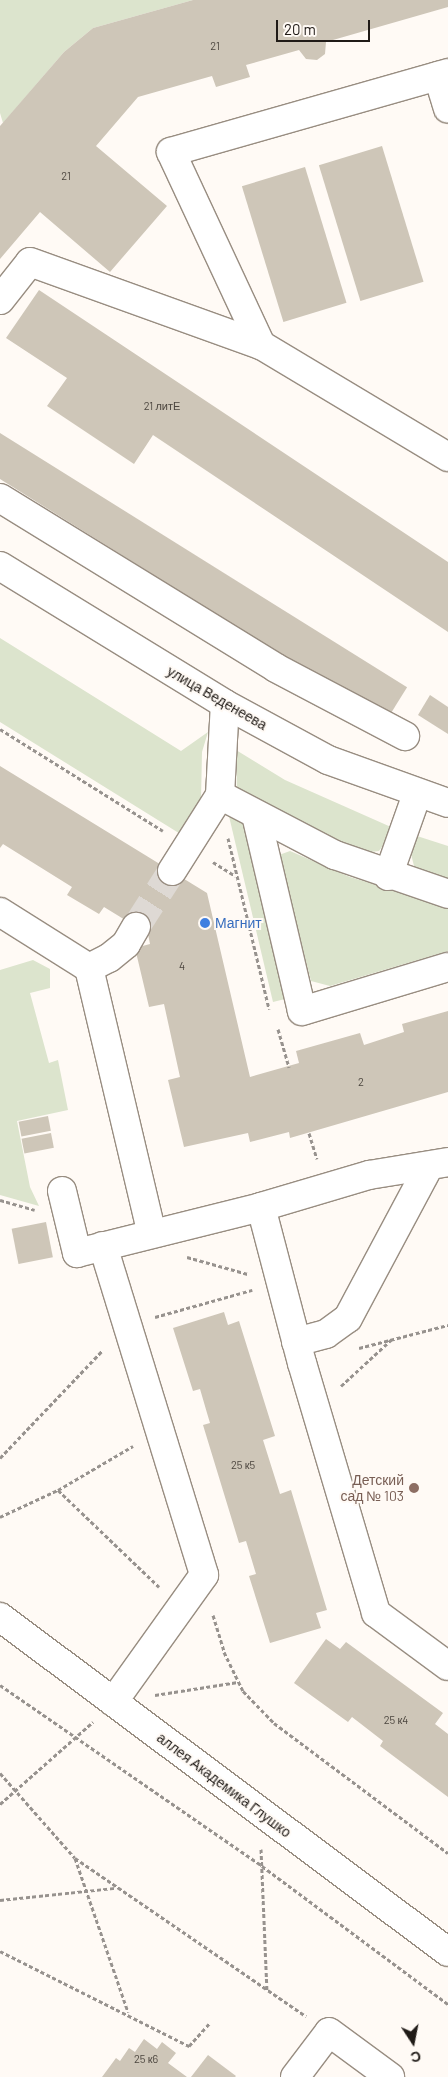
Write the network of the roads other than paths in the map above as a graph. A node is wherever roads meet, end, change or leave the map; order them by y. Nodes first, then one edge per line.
1 (443, 74) edge
2 (448, 108) edge
3 (0, 300) edge
4 (261, 345) junction
5 (448, 457) edge
6 (0, 498) edge
7 (0, 566) edge
8 (225, 704) junction
9 (404, 736) dead end
10 (220, 794) junction
11 (417, 794) junction
12 (448, 803) edge
13 (256, 815) junction
14 (172, 871) tunnel mouth
15 (388, 876) junction
16 (448, 894) edge
17 (0, 912) edge
18 (136, 927) tunnel mouth
19 (26, 928) junction
20 (0, 936) edge
21 (90, 968) junction
22 (448, 968) edge
23 (438, 1165) edge
24 (62, 1191) dead end
25 (261, 1207) junction
26 (152, 1234) junction
27 (103, 1246) junction
28 (296, 1342) junction
29 (0, 1617) edge
30 (448, 1666) edge
31 (113, 1702) junction
32 (448, 1952) edge
33 (295, 2077) edge
34 (390, 2077) edge

1 - 2 street
1 - 4 street
3 - 4 street
4 - 5 street
6 - 9 street
7 - 8 street, улица Веденеева
8 - 10 street
8 - 11 street, улица Веденеева
10 - 13 street
10 - 14 street
11 - 12 street, улица Веденеева
11 - 15 street
13 - 15 street
13 - 22 street
15 - 16 street
17 - 19 street
18 - 21 street
19 - 20 street
19 - 21 street
21 - 26 street
23 - 25 street
23 - 28 street
24 - 27 street
25 - 26 street
25 - 28 street
26 - 27 street
27 - 31 street
28 - 30 street
29 - 31 street, аллея Академика Глушко
31 - 32 street, аллея Академика Глушко
33 - 34 street

